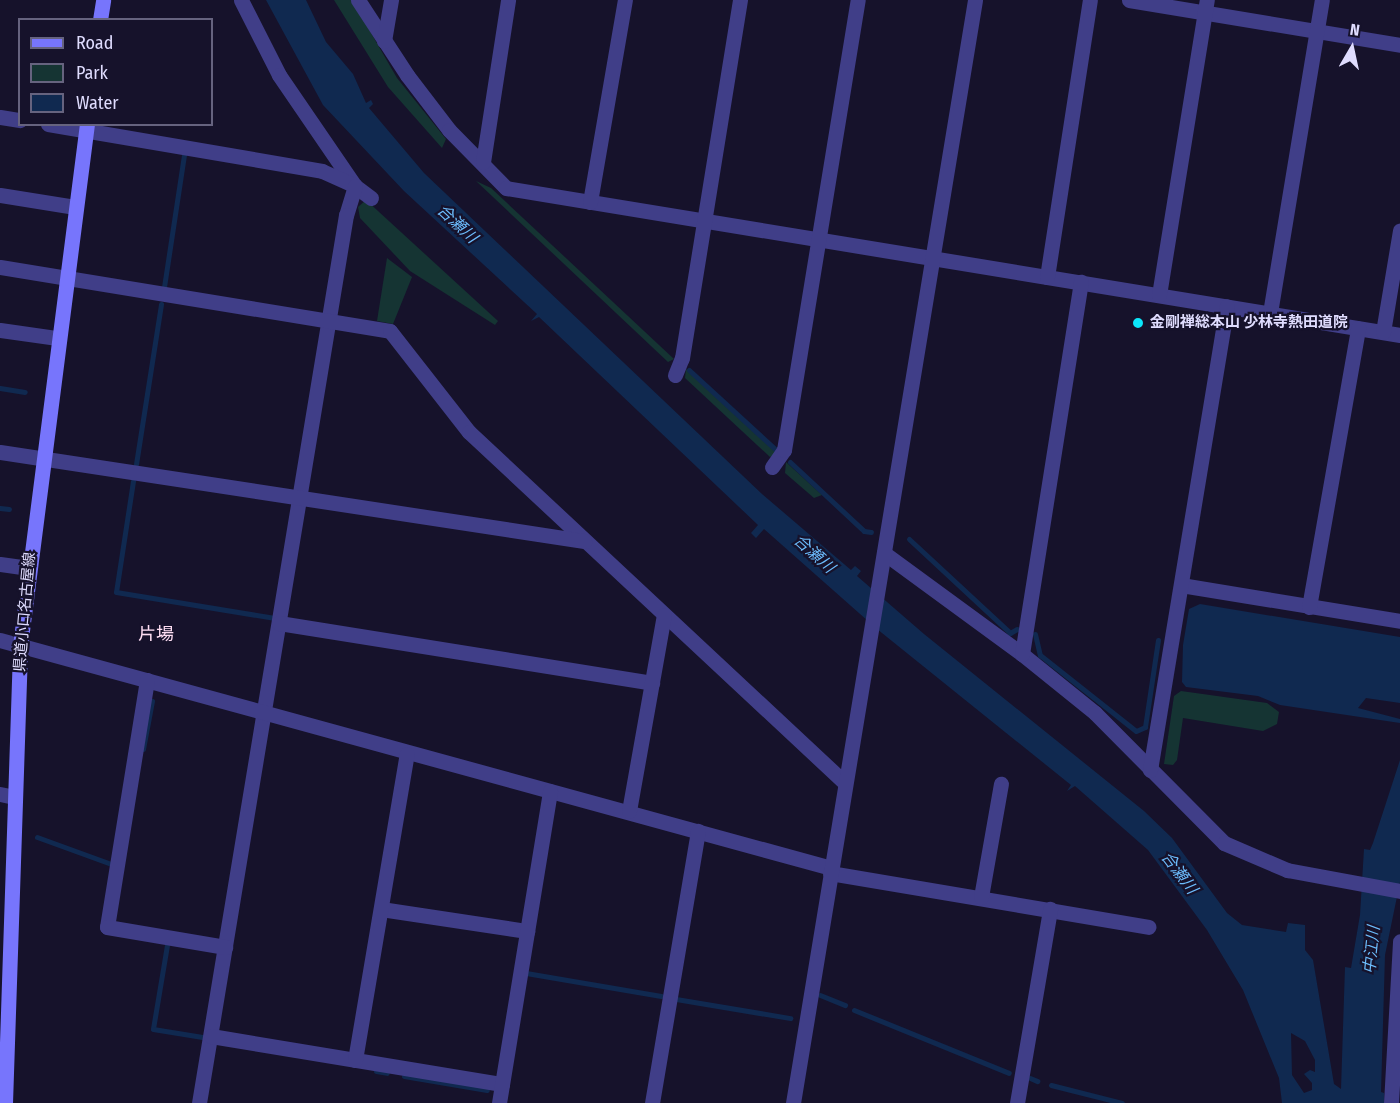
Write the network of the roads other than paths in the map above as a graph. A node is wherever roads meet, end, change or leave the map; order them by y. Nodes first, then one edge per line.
1 (103, 0) edge
2 (242, 0) edge
3 (358, 0) edge
4 (391, 0) edge
5 (508, 0) edge
6 (625, 0) edge
7 (741, 0) edge
8 (858, 0) edge
9 (975, 0) edge
10 (1090, 0) edge
11 (1129, 0) edge
12 (1322, 0) edge
13 (1206, 6) edge
14 (100, 18) edge
15 (1317, 31) junction
16 (384, 41) junction
17 (1400, 45) edge
18 (0, 117) edge
19 (18, 120) edge
20 (67, 126) edge
21 (86, 128) edge
22 (483, 162) junction
23 (355, 186) junction
24 (0, 195) edge
25 (370, 198) dead end
26 (590, 202) junction
27 (75, 207) junction
28 (705, 221) junction
29 (1400, 230) edge
30 (819, 239) junction
31 (933, 258) junction
32 (0, 267) edge
33 (1047, 277) junction
34 (65, 278) junction
35 (1081, 282) junction
36 (1159, 295) junction
37 (1227, 306) junction
38 (1270, 313) junction
39 (328, 321) junction
40 (1358, 328) junction
41 (0, 330) edge
42 (1383, 332) junction
43 (1400, 335) edge
44 (57, 338) junction
45 (675, 375) dead end
46 (0, 452) edge
47 (41, 459) junction
48 (772, 467) dead end
49 (299, 498) junction
50 (585, 541) junction
51 (883, 560) junction
52 (0, 564) edge
53 (29, 568) junction
54 (1181, 585) junction
55 (1308, 607) junction
56 (664, 615) junction
57 (1400, 621) edge
58 (279, 623) junction
59 (0, 640) edge
60 (20, 646) junction
61 (1022, 654) junction
62 (147, 680) junction
63 (652, 683) junction
64 (264, 713) junction
65 (407, 754) junction
66 (1150, 770) junction
67 (845, 783) junction
68 (1001, 784) dead end
69 (550, 791) junction
70 (7, 796) edge
71 (629, 811) junction
72 (698, 831) junction
73 (830, 870) junction
74 (1400, 891) edge
75 (981, 897) junction
76 (6, 904) edge
77 (381, 909) junction
78 (1050, 909) junction
79 (1148, 927) dead end
80 (527, 932) junction
81 (1400, 941) edge
82 (225, 947) junction
83 (4, 1036) edge
84 (211, 1036) junction
85 (355, 1060) junction
86 (502, 1084) junction
87 (5, 1103) edge
88 (199, 1103) edge
89 (499, 1103) edge
90 (652, 1103) edge
91 (793, 1103) edge
92 (1017, 1103) edge
93 (1391, 1103) edge

1 - 14 main road
2 - 23 street
3 - 16 street
4 - 16 street
5 - 22 street
6 - 26 street
7 - 28 street
8 - 30 street
9 - 31 street
10 - 33 street
11 - 13 street
12 - 15 street
13 - 15 street
13 - 36 street
15 - 17 street
15 - 38 street
16 - 22 street
18 - 19 street
20 - 21 street
21 - 23 street
21 - 27 main road, 県道小口名古屋線
22 - 26 street
23 - 25 street
23 - 39 street
24 - 27 street
26 - 28 street
27 - 34 main road, 県道小口名古屋線
28 - 30 street
28 - 45 street
29 - 42 street
30 - 31 street
30 - 48 street
31 - 33 street
31 - 51 street
32 - 34 street
33 - 35 street
34 - 39 street
34 - 44 main road, 県道小口名古屋線
35 - 36 street
35 - 61 street
36 - 37 street
37 - 38 street
37 - 54 street
38 - 40 street
39 - 49 street
39 - 50 street
40 - 42 street
40 - 55 street
41 - 44 street
42 - 43 street
44 - 47 main road, 県道小口名古屋線
46 - 47 street
47 - 49 street
47 - 53 main road, 県道小口名古屋線
49 - 50 street
49 - 58 street
50 - 56 street
51 - 61 street
51 - 67 street
52 - 53 street
53 - 60 main road, 県道小口名古屋線
54 - 55 street
54 - 66 street
55 - 57 street
56 - 63 street
56 - 67 street
58 - 63 street
58 - 64 street
59 - 60 street
60 - 62 street
60 - 70 main road, 県道小口名古屋線
61 - 66 street
62 - 64 street
62 - 82 street
63 - 71 street
64 - 65 street
64 - 82 street
65 - 69 street
65 - 77 street
66 - 74 street
67 - 73 street
68 - 75 street
69 - 71 street
69 - 80 street
70 - 76 main road, 県道小口名古屋線
71 - 72 street
72 - 73 street
72 - 90 street
73 - 75 street
73 - 91 street
75 - 78 street
76 - 83 main road, 県道小口名古屋線
77 - 80 street
77 - 85 street
78 - 79 street
78 - 92 street
80 - 86 street
81 - 93 street
82 - 84 street
83 - 87 main road, 県道小口名古屋線
84 - 85 street
84 - 88 street
85 - 86 street
86 - 89 street

